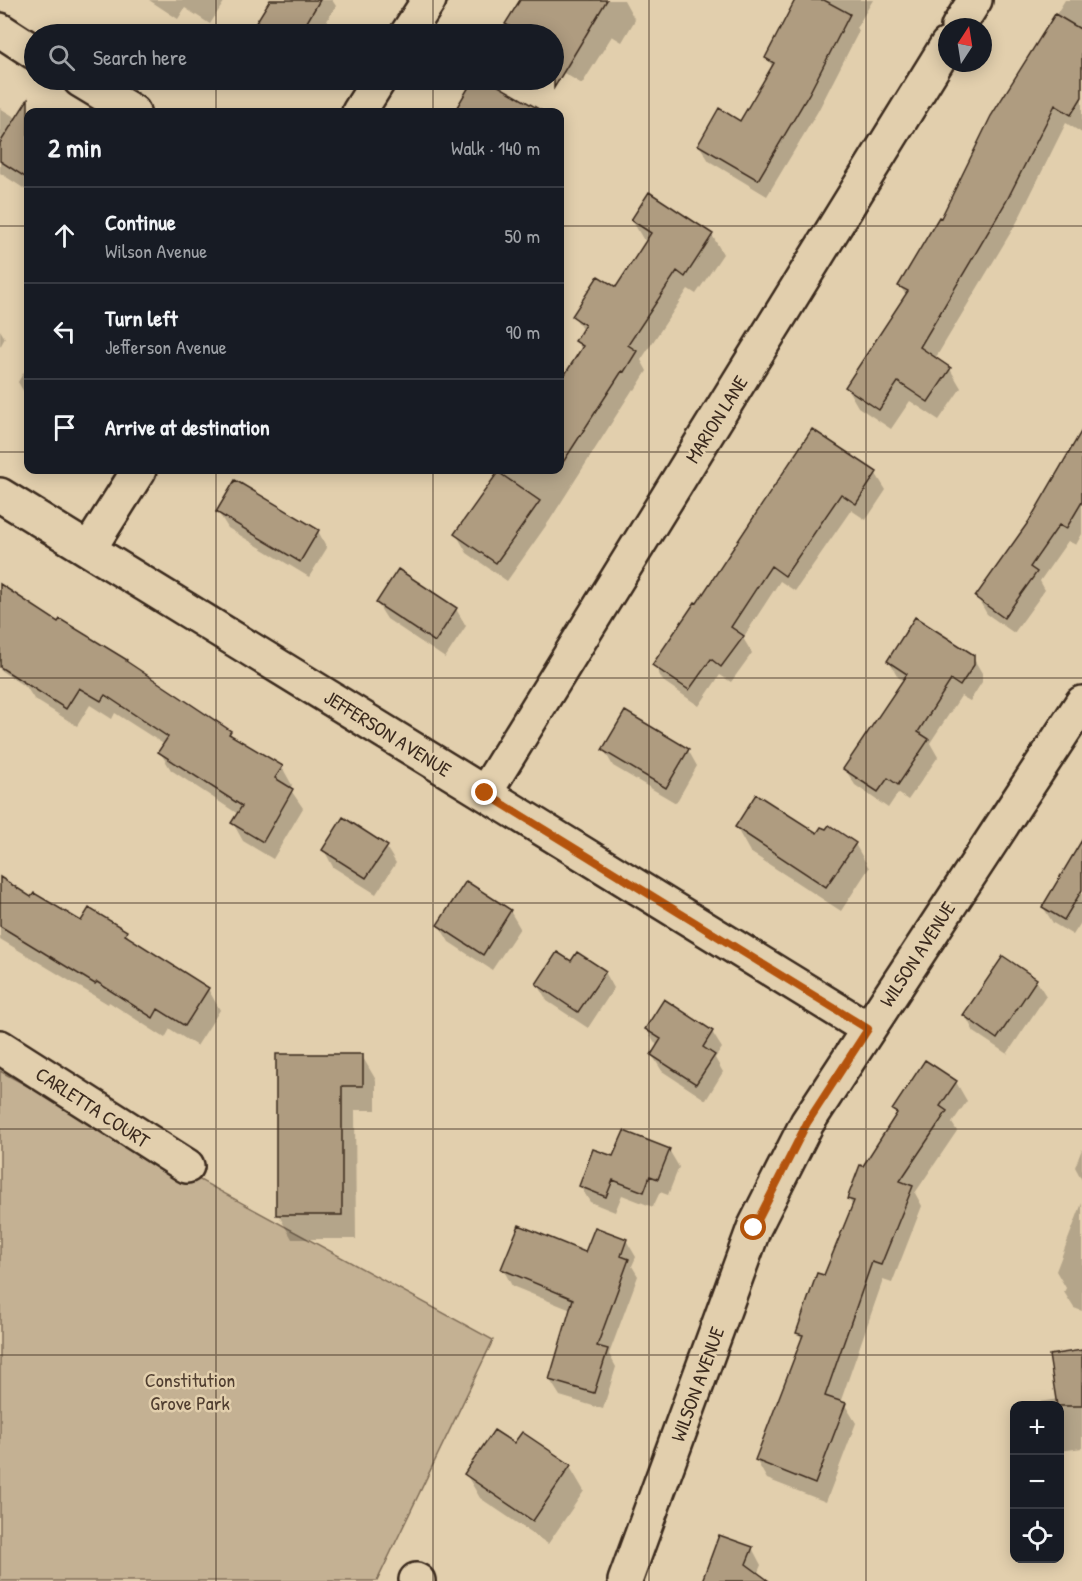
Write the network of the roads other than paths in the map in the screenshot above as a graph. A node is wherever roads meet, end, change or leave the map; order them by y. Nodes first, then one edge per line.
1 (429, 0) edge
2 (975, 0) edge
3 (964, 18) edge
4 (413, 24) edge
5 (0, 30) edge
6 (24, 45) edge
7 (938, 60) edge
8 (97, 90) edge
9 (373, 90) edge
10 (126, 108) edge
11 (362, 108) edge
12 (136, 474) edge
13 (0, 495) edge
14 (89, 549) junction
15 (1082, 703) edge
16 (485, 793) junction
17 (868, 1029) junction
18 (0, 1047) edge
19 (186, 1166) dead end
20 (625, 1581) edge

1 - 4 street
2 - 3 street
5 - 6 street
7 - 16 street, MARION LANE
8 - 10 street
9 - 11 street
12 - 14 street
13 - 14 street, JEFFERSON AVENUE
14 - 16 street, JEFFERSON AVENUE
15 - 17 street, WILSON AVENUE
16 - 17 street, JEFFERSON AVENUE
17 - 20 street, WILSON AVENUE
18 - 19 street, CARLETTA COURT

